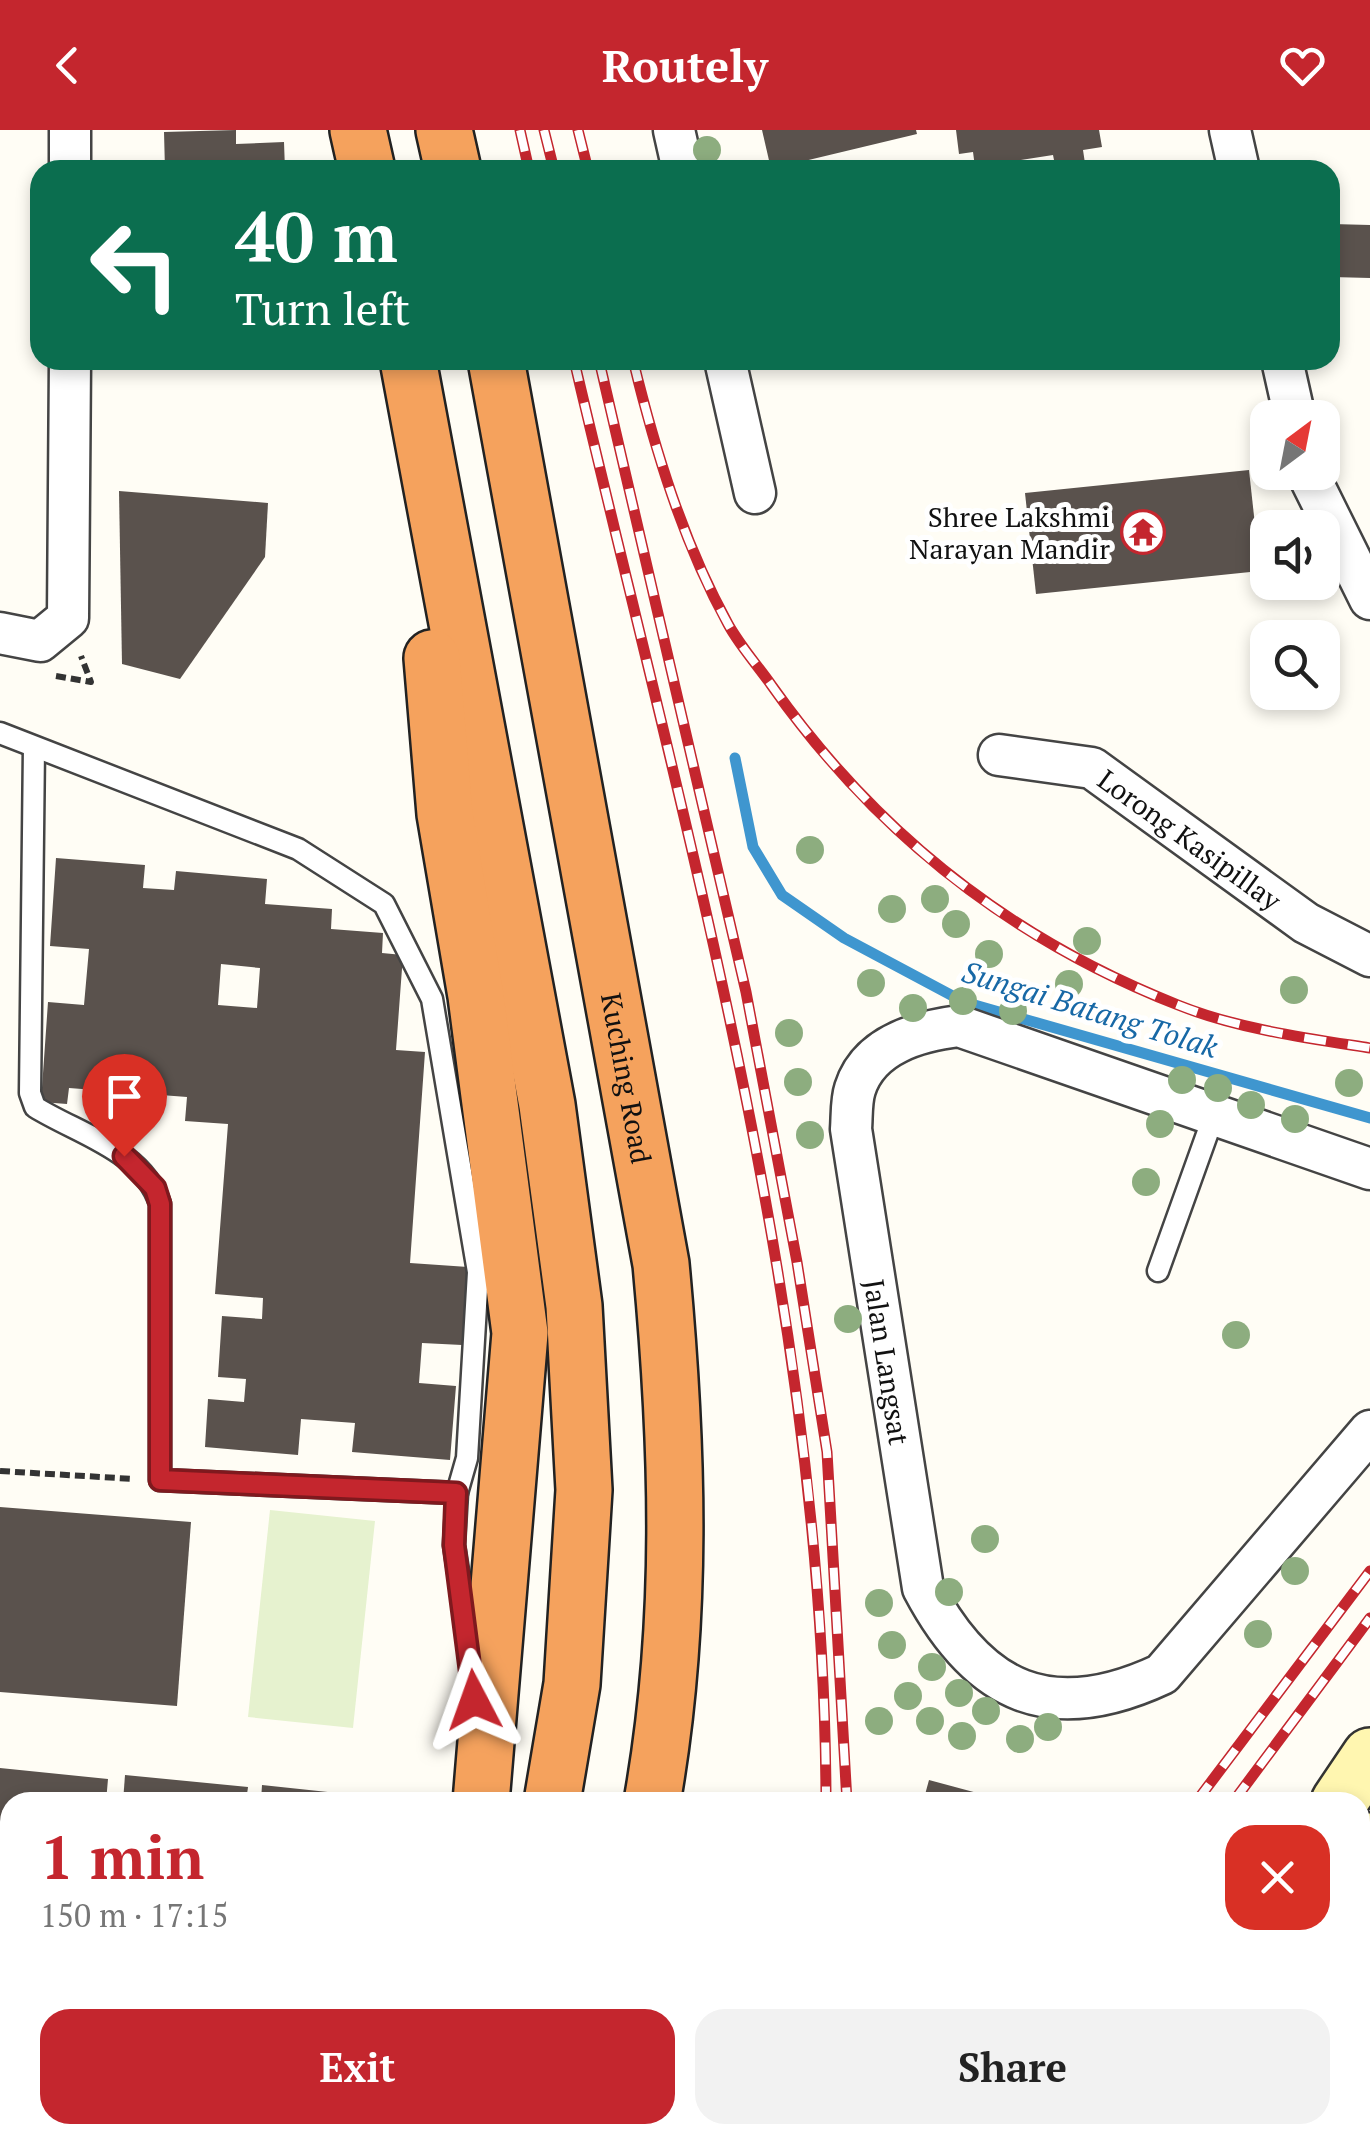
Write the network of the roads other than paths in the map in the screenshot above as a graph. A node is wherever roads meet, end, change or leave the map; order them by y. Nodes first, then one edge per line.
1 (70, 130) edge
2 (358, 130) edge
3 (444, 130) edge
4 (674, 130) edge
5 (1230, 130) edge
6 (70, 160) edge
7 (364, 160) edge
8 (452, 160) edge
9 (681, 160) edge
10 (1237, 160) edge
11 (70, 370) edge
12 (408, 370) edge
13 (409, 370) edge
14 (498, 370) edge
15 (727, 370) edge
16 (1284, 370) edge
17 (1291, 400) edge
18 (1316, 490) edge
19 (755, 493) dead end
20 (1370, 599) edge
21 (0, 633) edge
22 (0, 734) edge
23 (34, 747) junction
24 (999, 755) dead end
25 (1370, 956) edge
26 (1214, 1115) junction
27 (1370, 1169) edge
28 (1158, 1271) dead end
29 (1370, 1431) edge
30 (456, 1493) junction
31 (1370, 1756) edge
32 (479, 1792) edge
33 (481, 1792) edge
34 (554, 1792) edge
35 (654, 1792) edge
36 (1346, 1792) edge

1 - 6 street
2 - 7 highway
3 - 8 highway
4 - 9 street
5 - 10 street
11 - 21 street
12 - 33 highway
13 - 34 highway
14 - 35 highway, Kuching Road
15 - 19 street
16 - 17 street
18 - 20 street
22 - 23 lane
23 - 30 lane
23 - 30 lane
24 - 25 street, Lorong Kasipillay
26 - 27 street, Jalan Langsat
26 - 28 lane
26 - 29 street, Jalan Langsat
30 - 32 lane
31 - 36 main road

